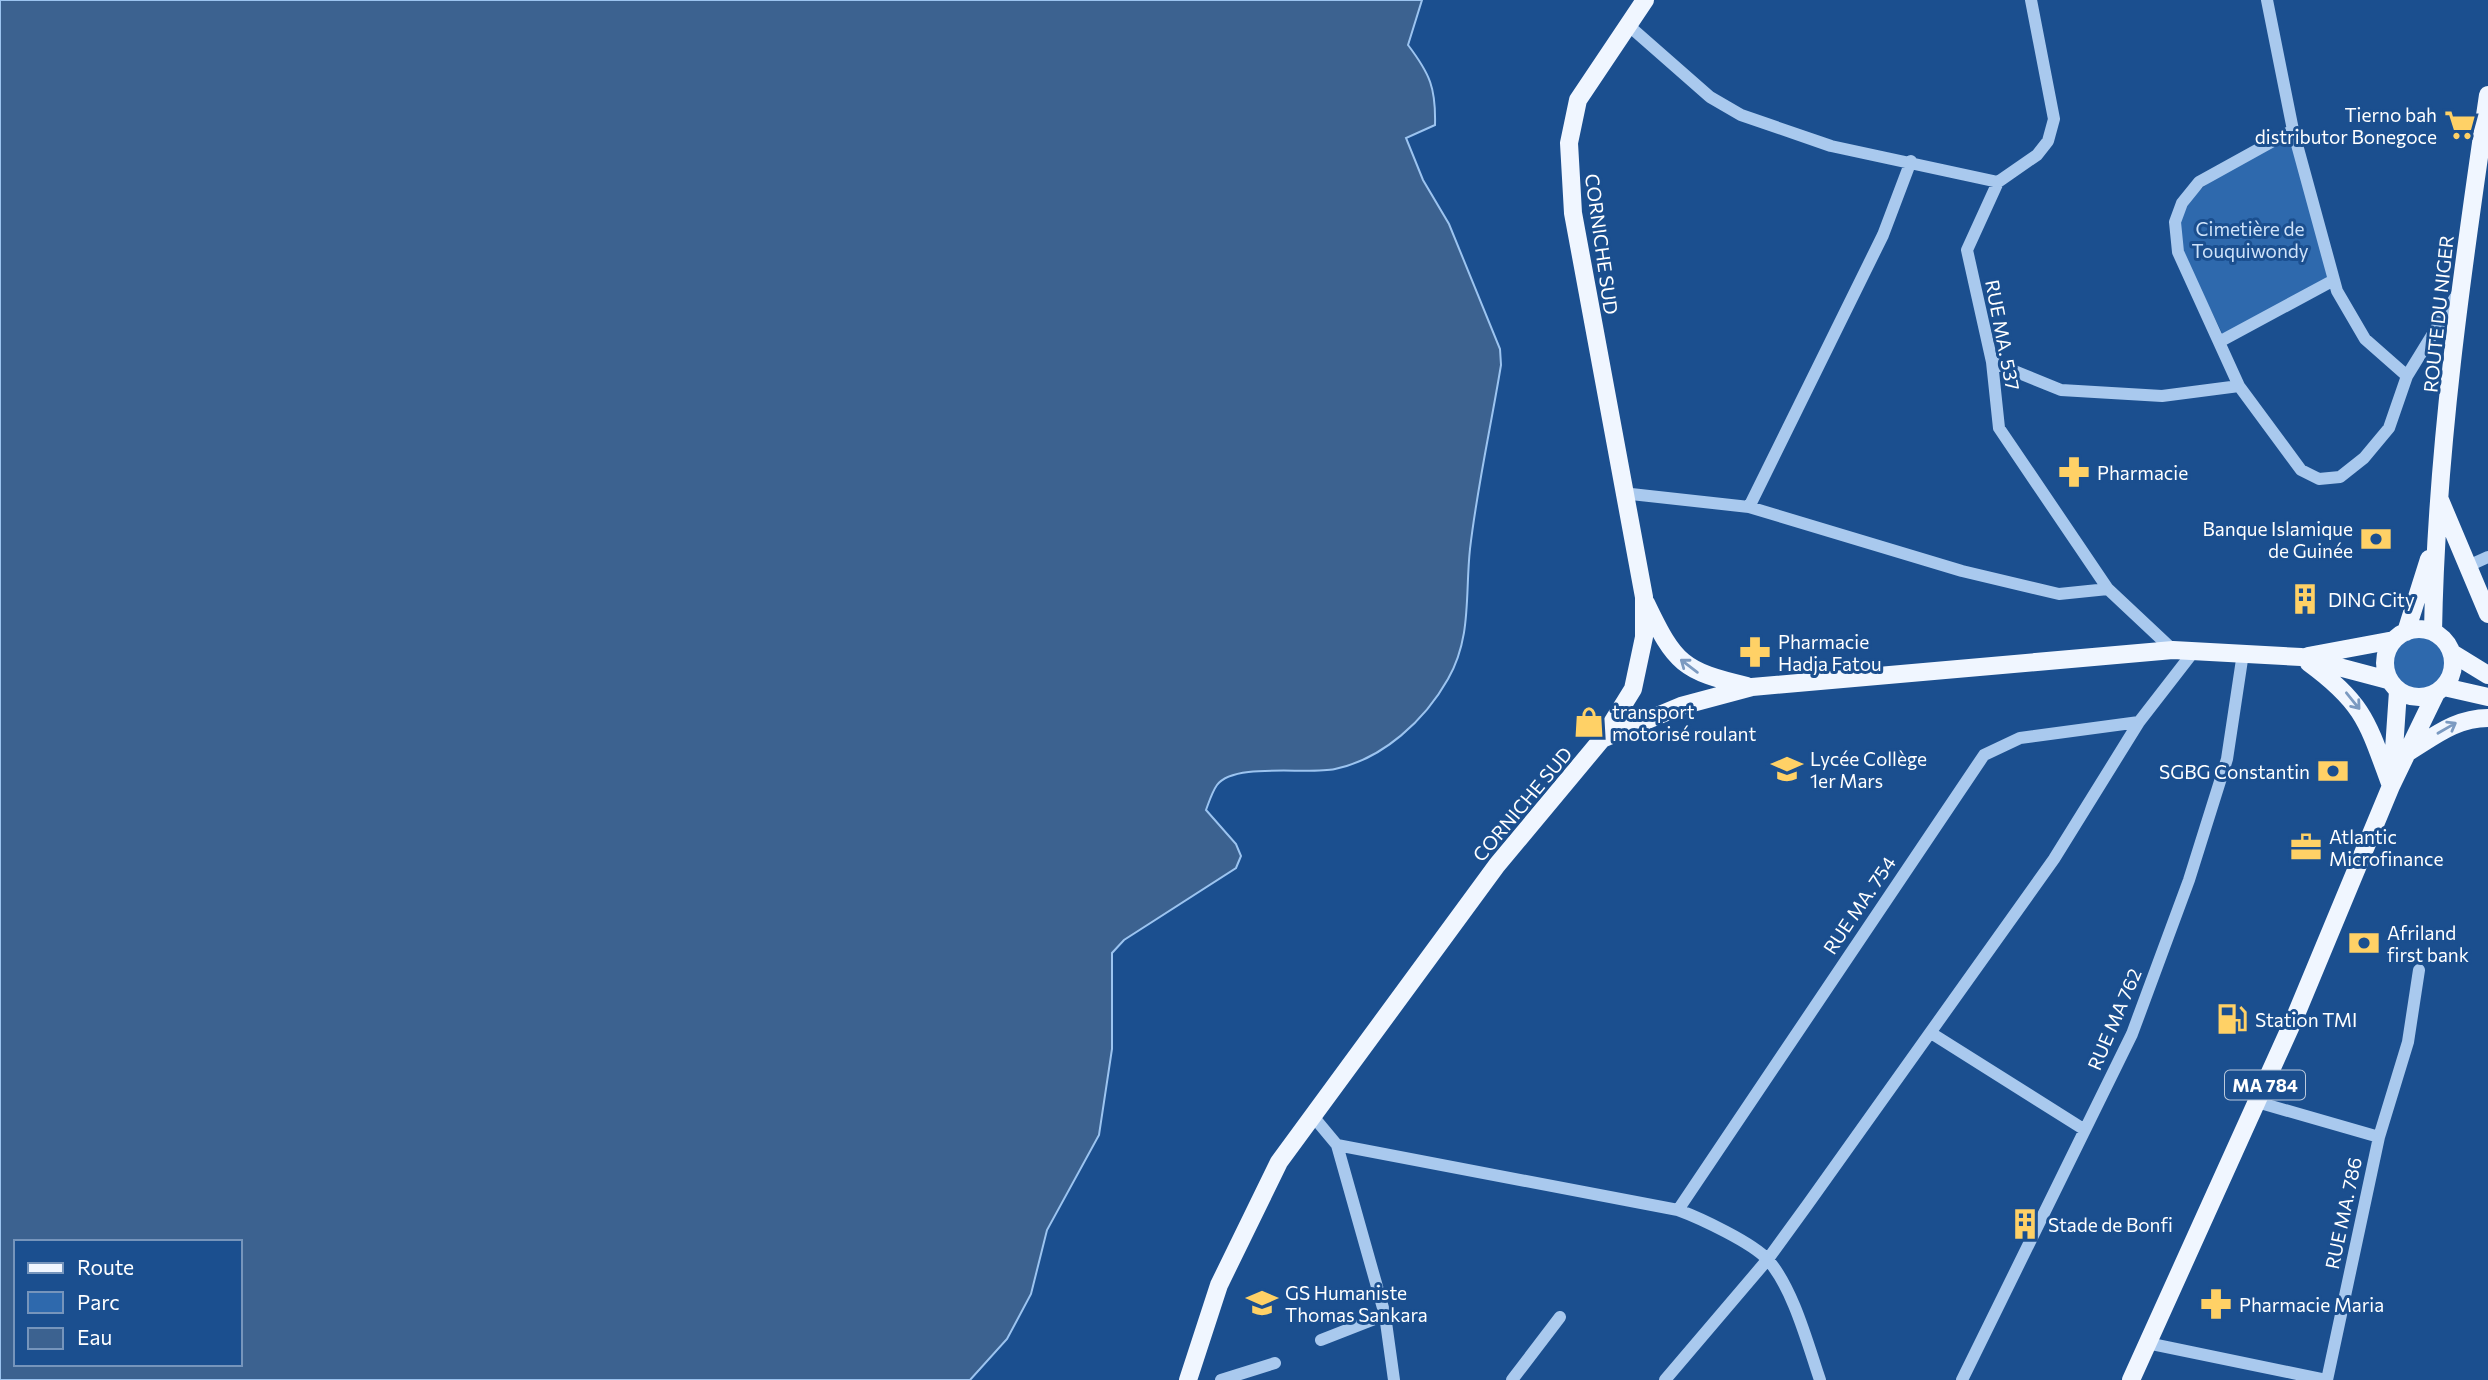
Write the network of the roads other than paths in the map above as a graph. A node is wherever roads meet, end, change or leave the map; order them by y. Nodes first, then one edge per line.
1 (1645, 0) edge
2 (2031, 0) edge
3 (2267, 0) edge
4 (1628, 25) junction
5 (2488, 95) edge
6 (2292, 130) junction
7 (1911, 161) junction
8 (1998, 182) junction
9 (2334, 280) junction
10 (2462, 286) junction
11 (2219, 342) junction
12 (1992, 362) junction
13 (2407, 376) junction
14 (2239, 386) junction
15 (1622, 493) junction
16 (2440, 500) junction
17 (1749, 507) junction
18 (2435, 539) junction
19 (2488, 557) edge
20 (2468, 566) junction
21 (2108, 589) junction
22 (1644, 597) junction
23 (2488, 614) edge
24 (2434, 632) junction
25 (2400, 636) junction
26 (2173, 650) junction
27 (2194, 651) junction
28 (2244, 653) junction
29 (2452, 653) junction
30 (2301, 657) junction
31 (2488, 675) edge
32 (2393, 685) junction
33 (1752, 687) junction
34 (2440, 690) junction
35 (2488, 697) edge
36 (2488, 718) edge
37 (2139, 722) junction
38 (1602, 739) junction
39 (2410, 751) junction
40 (2391, 786) junction
41 (2419, 970) dead end
42 (1931, 1033) junction
43 (2257, 1102) junction
44 (1312, 1115) junction
45 (2085, 1130) junction
46 (2379, 1136) junction
47 (1336, 1145) junction
48 (1678, 1210) junction
49 (1768, 1259) junction
50 (1385, 1315) junction
51 (1560, 1317) dead end
52 (1321, 1340) dead end
53 (2147, 1343) junction
54 (1275, 1363) dead end
55 (1188, 1380) edge
56 (1221, 1380) edge
57 (1394, 1380) edge
58 (1512, 1380) edge
59 (1665, 1380) edge
60 (1820, 1380) edge
61 (1962, 1380) edge
62 (2131, 1380) edge
63 (2327, 1380) edge

1 - 4 main road, CORNICHE SUD
2 - 8 street
3 - 6 street
4 - 7 street
4 - 15 main road, CORNICHE SUD
5 - 10 main road, ROUTE DU NIGER
6 - 9 street
6 - 11 street
7 - 8 street
7 - 17 street
8 - 12 street, RUE MA. 537
9 - 11 street
9 - 13 street
10 - 13 street
10 - 16 main road, ROUTE DU NIGER
11 - 14 street
12 - 14 street
12 - 21 street, RUE MA. 537
13 - 14 street
15 - 17 street
15 - 22 main road, CORNICHE SUD
16 - 18 main road, ROUTE DU NIGER
16 - 20 main road
17 - 21 street
18 - 24 main road, ROUTE DU NIGER
18 - 25 main road, ROUTE DU NIGER
19 - 20 street
20 - 23 main road
21 - 26 street, RUE MA. 537
33 -> 22 main road
22 - 38 main road, CORNICHE SUD
24 - 25 main road
24 - 29 main road
25 - 30 main road
25 - 32 main road
26 - 27 main road
26 - 33 main road
27 - 28 main road
27 - 37 street
28 - 30 main road
28 - 45 street, RUE MA 762
29 - 31 main road
29 - 34 main road
30 - 32 main road
30 -> 40 main road
32 - 34 main road
32 - 40 main road
33 - 38 main road
34 - 35 main road
34 - 39 main road
39 -> 36 main road
37 - 42 street
37 - 48 street, RUE MA. 754
38 - 44 main road, CORNICHE SUD
39 - 40 main road
40 - 43 main road, MA 784
41 - 46 street
42 - 45 street
42 - 49 street
43 - 46 street, RUE MA. 786
43 - 53 main road, MA 784
44 - 47 street
44 - 55 main road, CORNICHE SUD
45 - 61 street, RUE MA 762
46 - 63 street, RUE MA. 786
47 - 48 street
47 - 50 street
48 - 49 street
49 - 59 street
49 - 60 street
50 - 52 street
50 - 57 street
51 - 58 street
53 - 62 main road, MA 784
53 - 63 street
54 - 56 street

